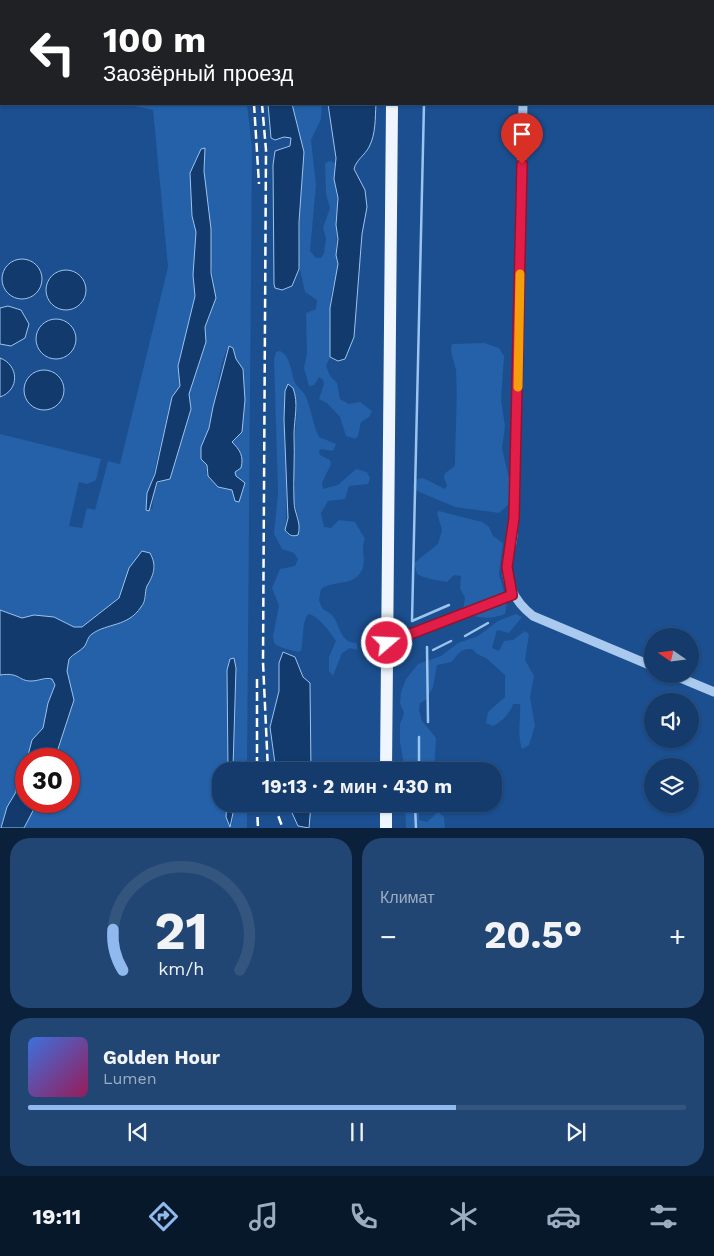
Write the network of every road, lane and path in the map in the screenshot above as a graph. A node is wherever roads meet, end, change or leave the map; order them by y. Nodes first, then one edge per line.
1 (392, 105) edge
2 (522, 105) edge
3 (512, 595) junction
4 (387, 643) junction
5 (644, 663) edge
6 (692, 683) edge
7 (714, 692) edge
8 (386, 762) edge
9 (386, 812) edge
10 (386, 828) edge

1 - 4 main road
2 - 3 street
3 - 4 street
3 - 5 street
4 - 8 main road
6 - 7 street
9 - 10 main road

